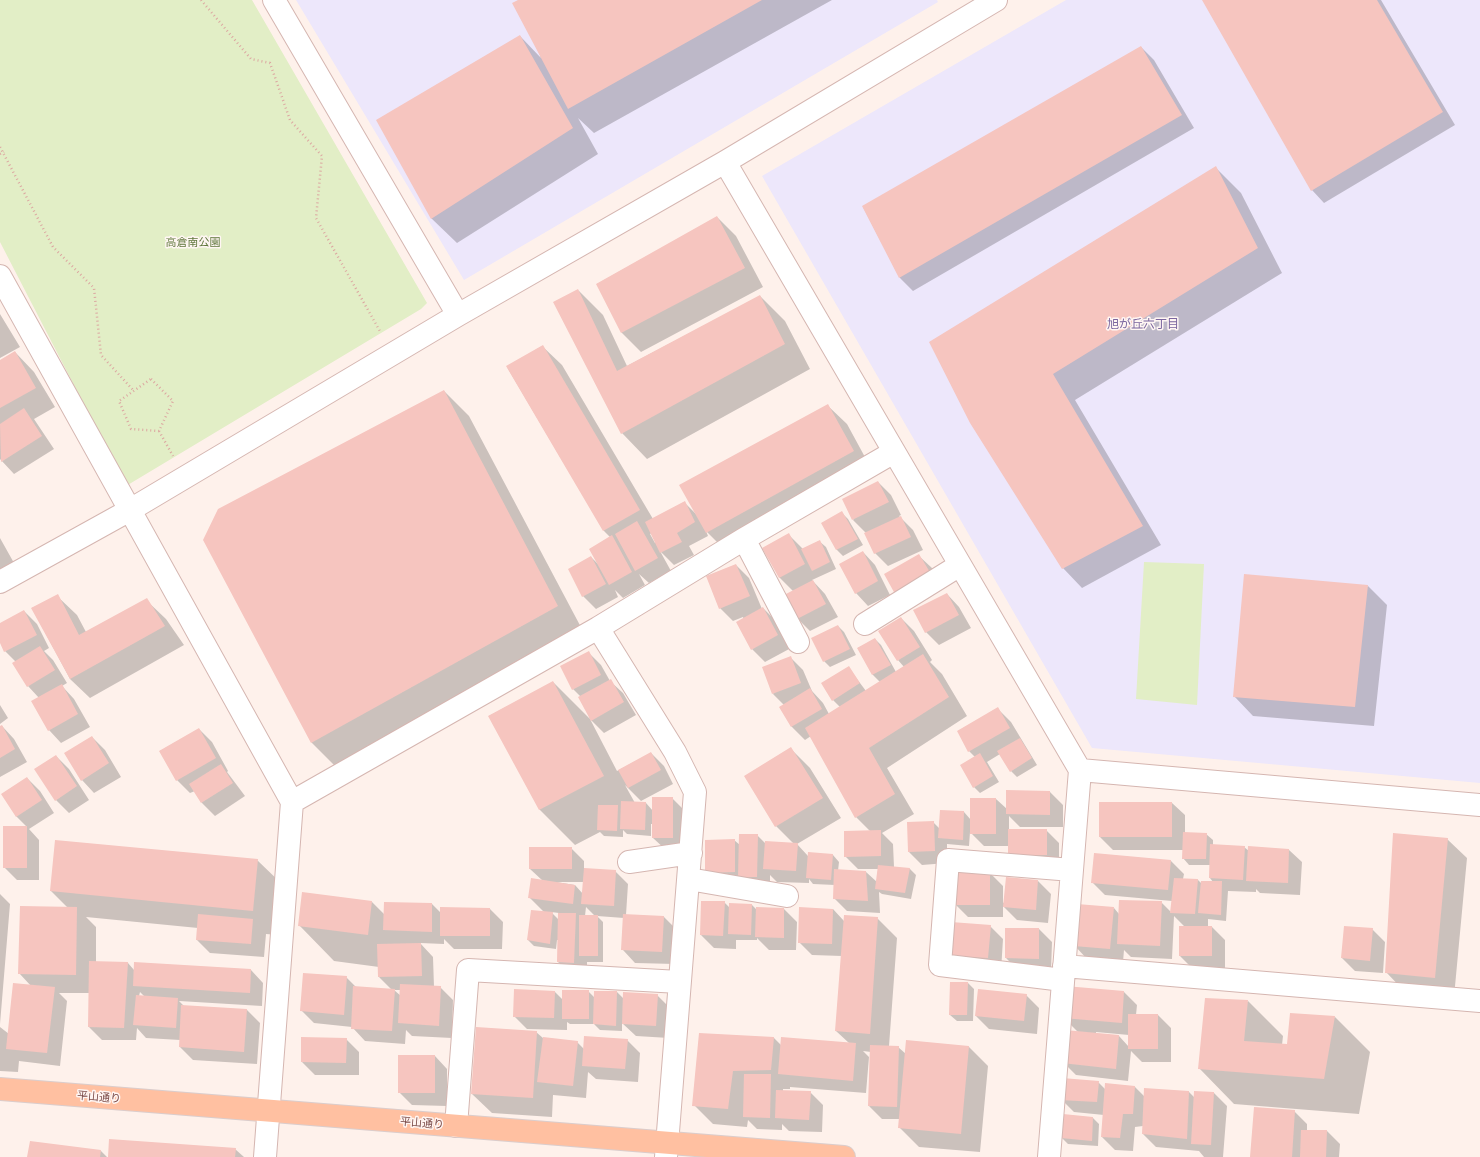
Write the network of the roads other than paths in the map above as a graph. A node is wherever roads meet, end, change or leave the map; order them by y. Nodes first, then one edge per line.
1 (274, 0) edge
2 (996, 0) edge
3 (972, 6) edge
4 (725, 162) junction
5 (0, 276) edge
6 (458, 315) junction
7 (894, 452) junction
8 (130, 510) junction
9 (744, 539) junction
10 (960, 565) junction
11 (0, 582) edge
12 (865, 624) dead end
13 (598, 628) junction
14 (798, 642) dead end
15 (1080, 770) junction
16 (292, 802) junction
17 (1480, 805) edge
18 (691, 854) junction
19 (629, 862) dead end
20 (1072, 870) junction
21 (689, 879) junction
22 (787, 896) dead end
23 (1064, 973) junction
24 (679, 982) junction
25 (1480, 1001) edge
26 (0, 1089) edge
27 (268, 1110) junction
28 (456, 1126) junction
29 (667, 1150) edge
30 (265, 1157) edge
31 (844, 1157) edge
32 (1050, 1157) edge

1 - 6 street
2 - 3 street
3 - 4 street
4 - 6 street
4 - 7 street
5 - 8 street
6 - 8 street
7 - 9 street
7 - 10 street
8 - 11 street
8 - 16 street
9 - 13 street
9 - 14 street
10 - 12 street
10 - 15 street
13 - 16 street
13 - 18 street
15 - 17 street
15 - 20 street
16 - 27 street
18 - 19 street
18 - 21 street
20 - 23 street
20 - 23 street
21 - 22 street
21 - 24 street
23 - 25 street
23 - 32 street
24 - 28 street
24 - 29 street
26 - 27 main road, 平山通り
27 - 28 main road, 平山通り
27 - 30 street
28 - 29 main road, 平山通り
29 - 31 main road, 平山通り

